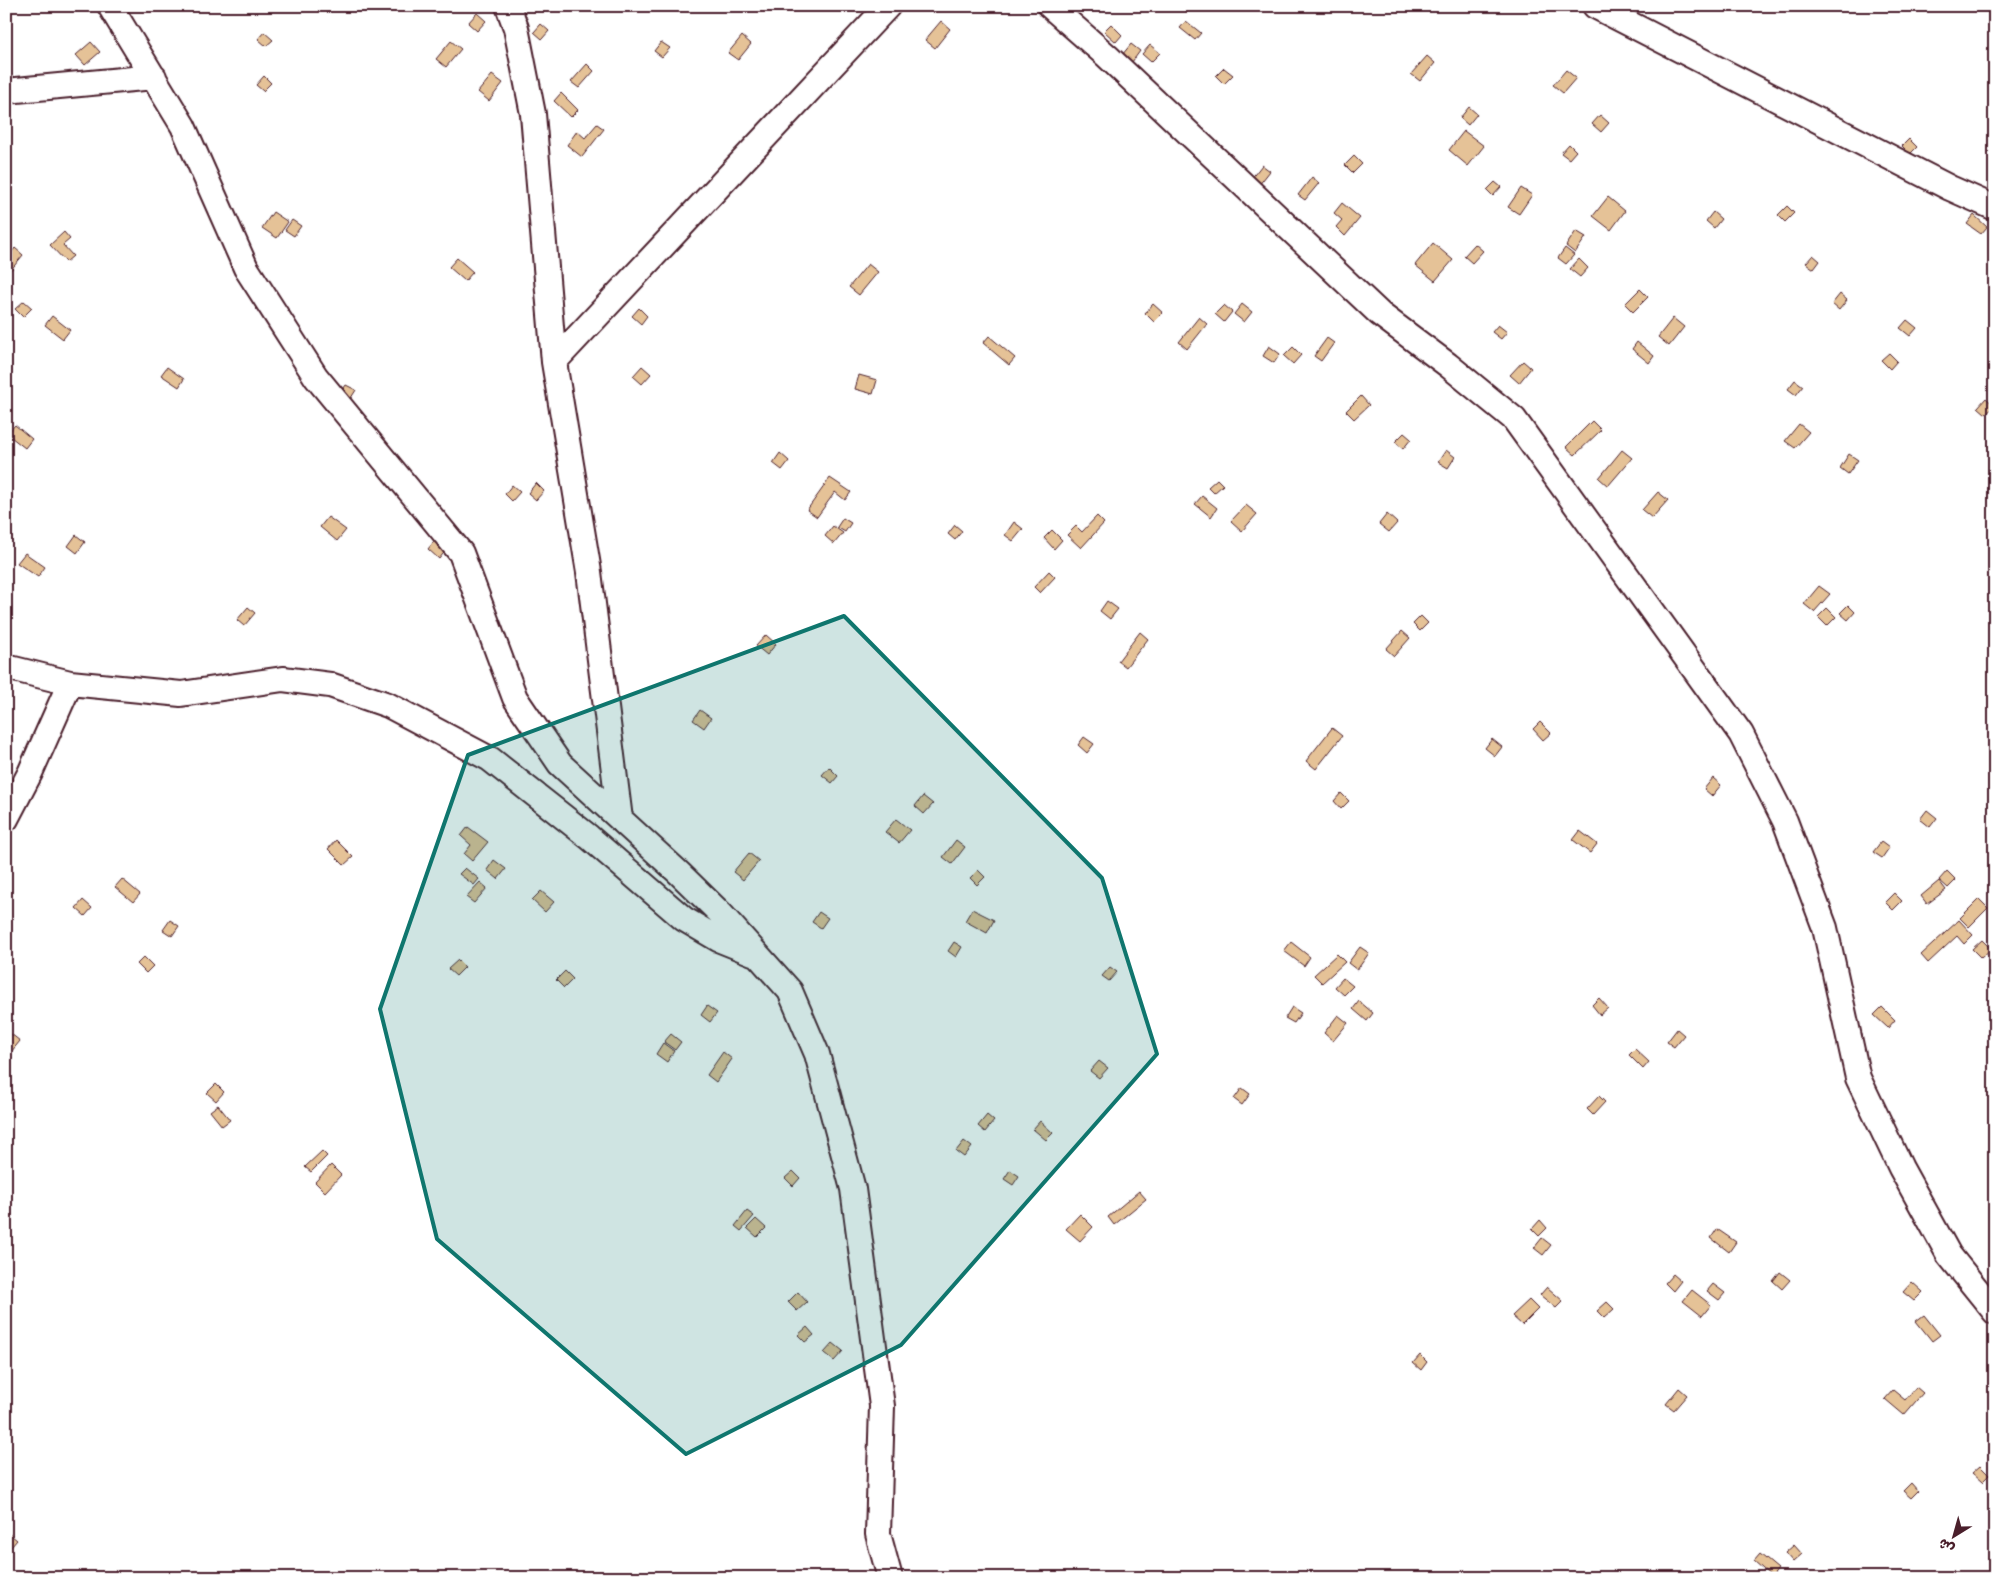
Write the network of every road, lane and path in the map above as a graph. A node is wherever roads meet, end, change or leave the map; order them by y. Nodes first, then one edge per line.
1 (110, 6) edge
2 (508, 6) edge
3 (888, 6) edge
4 (1050, 6) edge
5 (1595, 6) edge
6 (154, 77) junction
7 (6, 91) edge
8 (1995, 208) edge
9 (554, 362) junction
10 (6, 667) edge
11 (70, 683) junction
12 (6, 819) edge
13 (620, 819) junction
14 (757, 954) junction
15 (1995, 1312) edge
16 (890, 1578) edge

1 - 6 street
2 - 9 street
3 - 9 street
4 - 15 street
5 - 8 street
6 - 7 street
6 - 13 street
9 - 13 street
10 - 11 street
11 - 12 street
11 - 14 street
13 - 14 street
14 - 16 street

